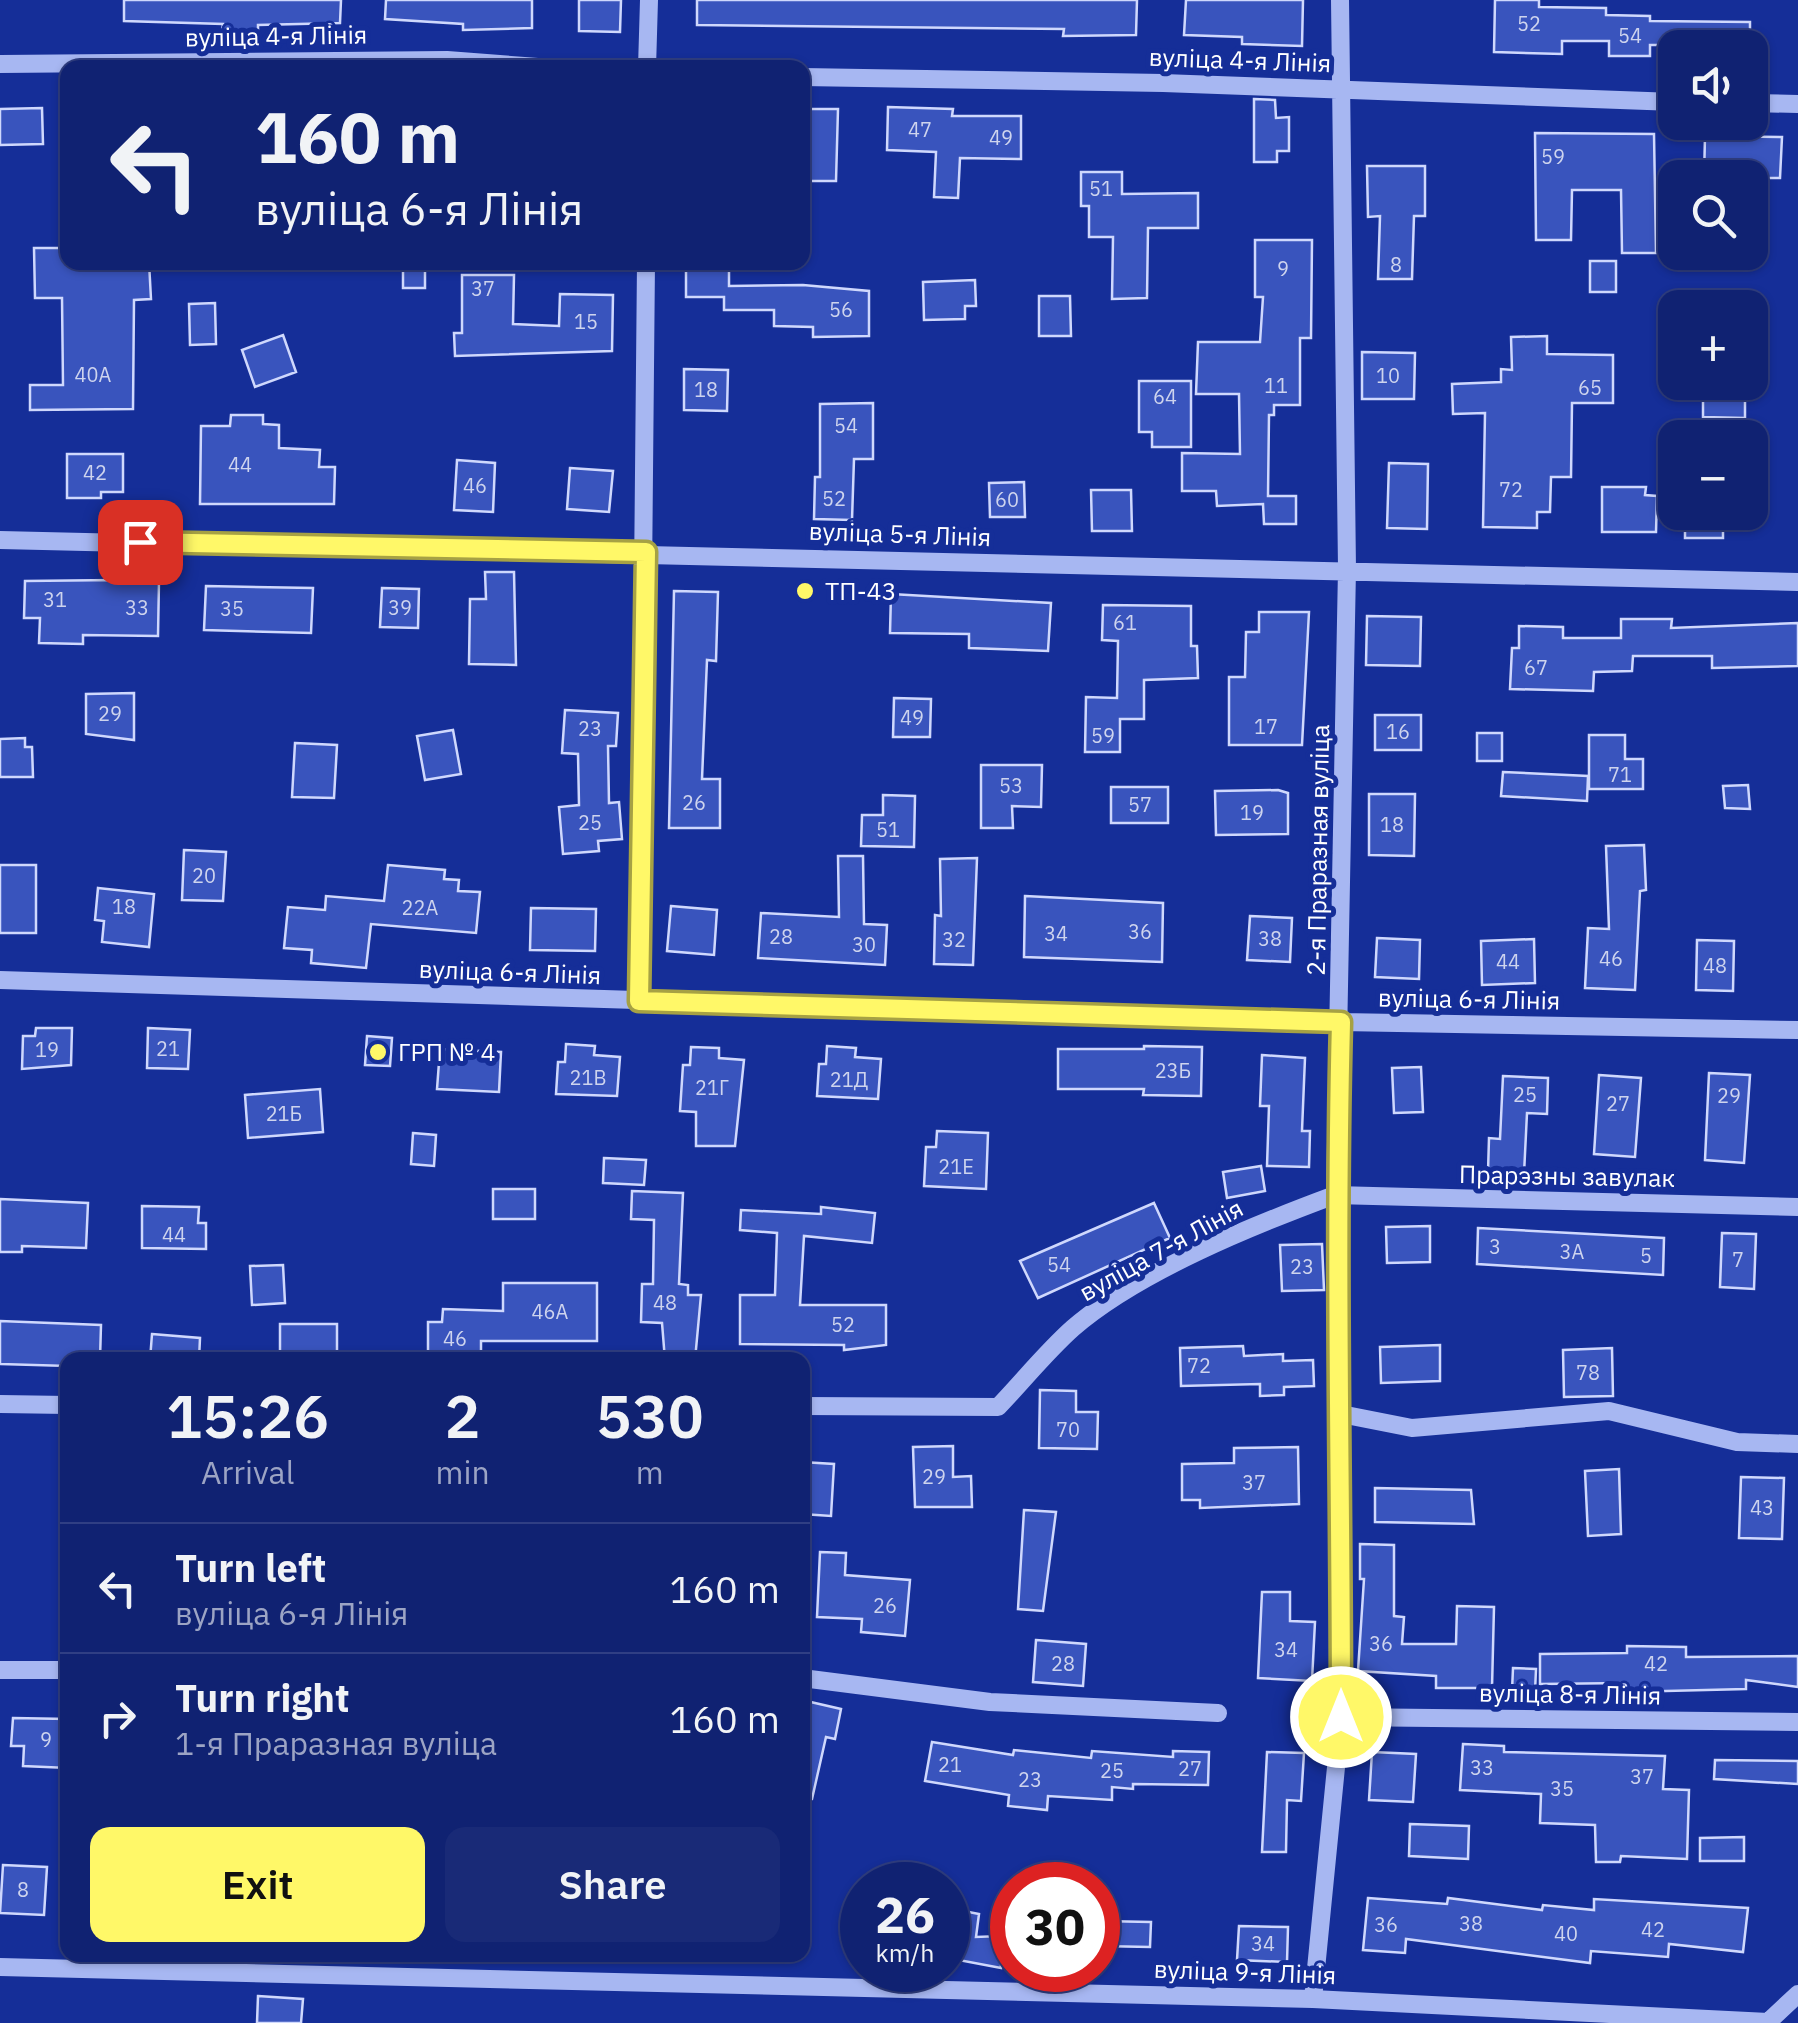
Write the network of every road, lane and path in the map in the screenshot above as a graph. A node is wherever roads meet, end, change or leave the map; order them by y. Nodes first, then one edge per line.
1 (649, 0) edge
2 (1340, 0) edge
3 (647, 60) edge
4 (60, 63) edge
5 (0, 64) edge
6 (810, 77) edge
7 (1341, 88) junction
8 (1658, 101) edge
9 (1768, 104) edge
10 (1798, 104) edge
11 (646, 270) edge
12 (0, 540) edge
13 (646, 552) junction
14 (1347, 569) junction
15 (1798, 582) edge
16 (0, 980) edge
17 (639, 1001) junction
18 (1341, 1022) junction
19 (1798, 1030) edge
20 (1336, 1196) junction
21 (1798, 1207) edge
22 (0, 1404) edge
23 (60, 1404) edge
24 (810, 1406) edge
25 (1342, 1414) junction
26 (1798, 1444) edge
27 (0, 1670) edge
28 (60, 1670) edge
29 (810, 1679) edge
30 (1218, 1713) dead end
31 (1341, 1717) junction
32 (1798, 1722) edge
33 (0, 1967) edge
34 (1798, 1994) edge
35 (1313, 1999) junction
36 (1768, 2022) edge

1 - 3 street
2 - 7 street, 2-я Праразная вуліца
4 - 5 street, вуліца 4-я Лінія
6 - 7 street, вуліца 4-я Лінія
7 - 8 street, вуліца 4-я Лінія
7 - 14 street, 2-я Праразная вуліца
9 - 10 street
11 - 13 street
12 - 13 street, вуліца 5-я Лінія
13 - 14 street, вуліца 5-я Лінія
13 - 17 street
14 - 15 street, вуліца 5-я Лінія
14 - 18 street, 2-я Праразная вуліца
16 - 17 street, вуліца 6-я Лінія
17 - 18 street, вуліца 6-я Лінія
18 - 19 street, вуліца 6-я Лінія
18 - 20 street, 2-я Праразная вуліца
20 - 21 street, Прарэзны завулак
20 - 24 street, вуліца 7-я Лінія
20 - 25 street, 2-я Праразная вуліца
22 - 23 street
25 - 26 street
25 - 31 street, 2-я Праразная вуліца
27 - 28 street
29 - 30 street
31 - 32 street, вуліца 8-я Лінія
31 - 35 street, 2-я Праразная вуліца
33 - 35 street, вуліца 9-я Лінія
34 - 36 street
35 - 36 street, вуліца 9-я Лінія

